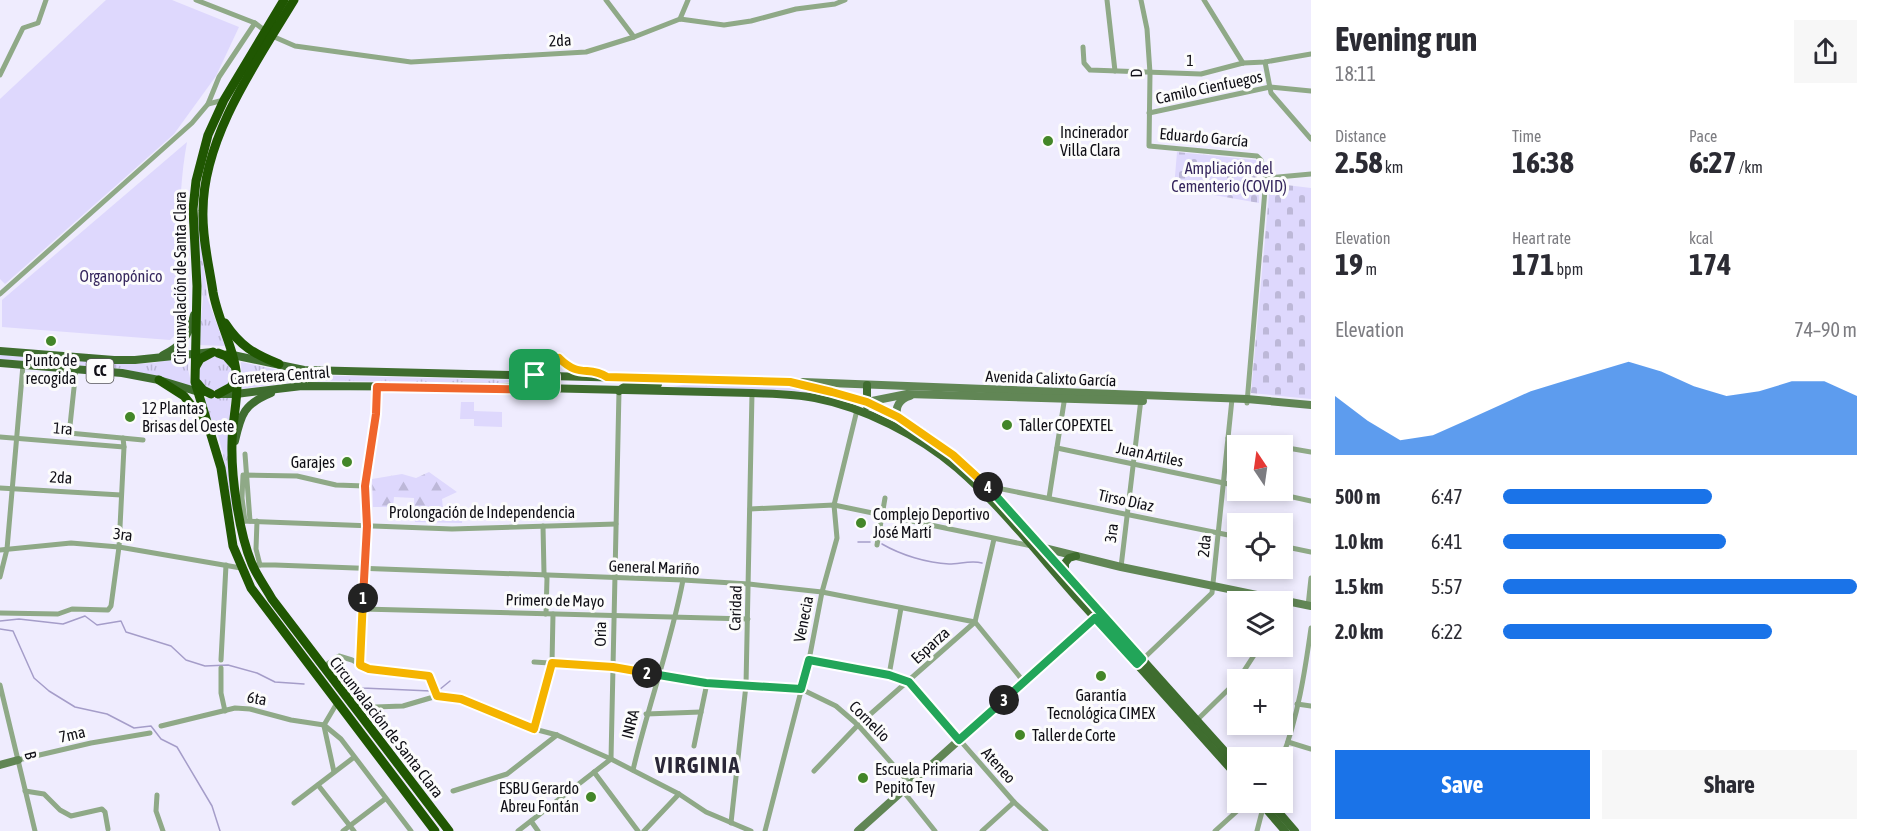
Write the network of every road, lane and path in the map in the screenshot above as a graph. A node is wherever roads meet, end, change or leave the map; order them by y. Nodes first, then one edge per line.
1 (46, 0) edge
2 (196, 0) edge
3 (284, 0) edge
4 (294, 0) edge
5 (606, 0) edge
6 (688, 0) edge
7 (844, 0) edge
8 (1107, 0) edge
9 (1141, 0) edge
10 (1204, 0) edge
11 (680, 19) junction
12 (255, 23) junction
13 (269, 34) junction
14 (634, 37) junction
15 (1083, 47) dead end
16 (1311, 54) edge
17 (1265, 62) junction
18 (1243, 63) junction
19 (1115, 70) junction
20 (1150, 73) junction
21 (0, 75) edge
22 (1270, 87) junction
23 (1311, 91) edge
24 (224, 100) junction
25 (208, 104) junction
26 (1149, 113) junction
27 (1311, 139) edge
28 (1149, 146) joint
29 (1311, 174) edge
30 (1266, 178) junction
31 (0, 294) edge
32 (196, 306) junction
33 (219, 313) junction
34 (0, 351) edge
35 (215, 352) junction
36 (195, 353) junction
37 (231, 354) junction
38 (135, 360) junction
39 (0, 363) edge
40 (279, 364) junction
41 (23, 365) junction
42 (76, 369) junction
43 (236, 372) junction
44 (195, 373) junction
45 (535, 375) junction
46 (555, 376) junction
47 (607, 377) junction
48 (691, 379) junction
49 (159, 380) junction
50 (790, 382) junction
51 (867, 385) junction
52 (377, 387) junction
53 (281, 388) junction
54 (555, 390) junction
55 (198, 392) junction
56 (618, 392) junction
57 (752, 393) junction
58 (215, 394) junction
59 (236, 394) junction
60 (920, 394) junction
61 (1066, 395) junction
62 (1142, 398) junction
63 (817, 399) junction
64 (1232, 401) junction
65 (1247, 401) junction
66 (867, 402) junction
67 (1311, 405) edge
68 (857, 410) junction
69 (1311, 410) edge
70 (870, 416) junction
71 (898, 417) junction
72 (910, 424) junction
73 (210, 430) junction
74 (69, 433) junction
75 (904, 433) junction
76 (1228, 435) edge
77 (0, 437) edge
78 (17, 438) junction
79 (123, 438) junction
80 (143, 440) dead end
81 (68, 442) junction
82 (124, 447) junction
83 (1057, 448) junction
84 (1227, 449) edge
85 (1293, 449) edge
86 (1311, 452) edge
87 (245, 454) dead end
88 (950, 458) junction
89 (233, 463) junction
90 (1133, 464) junction
91 (247, 475) junction
92 (1224, 483) junction
93 (1227, 484) edge
94 (985, 485) junction
95 (365, 486) junction
96 (0, 488) edge
97 (14, 488) junction
98 (1009, 490) junction
99 (121, 495) junction
100 (1293, 497) edge
101 (885, 498) dead end
102 (1049, 498) junction
103 (996, 501) junction
104 (1311, 501) edge
105 (834, 505) junction
106 (750, 509) junction
107 (1127, 514) junction
108 (881, 515) junction
109 (245, 521) junction
110 (257, 521) junction
111 (616, 524) junction
112 (367, 526) junction
113 (543, 526) junction
114 (1022, 530) junction
115 (1218, 533) junction
116 (1227, 535) edge
117 (994, 539) junction
118 (1010, 542) junction
119 (877, 545) dead end
120 (1032, 546) junction
121 (119, 547) junction
122 (1044, 548) junction
123 (1293, 548) edge
124 (7, 549) junction
125 (0, 550) edge
126 (1311, 552) edge
127 (1076, 556) junction
128 (256, 565) junction
129 (226, 566) junction
130 (1121, 567) junction
131 (241, 568) junction
132 (365, 568) junction
133 (1063, 575) junction
134 (0, 576) edge
135 (546, 576) junction
136 (1311, 578) edge
137 (615, 579) junction
138 (683, 580) junction
139 (749, 584) junction
140 (1213, 586) junction
141 (1235, 591) edge
142 (822, 592) junction
143 (1293, 603) edge
144 (1310, 606) edge
145 (901, 608) junction
146 (362, 609) junction
147 (0, 613) edge
148 (546, 614) junction
149 (553, 614) junction
150 (614, 615) junction
151 (1098, 615) junction
152 (676, 616) junction
153 (748, 619) junction
154 (975, 622) junction
155 (1311, 628) edge
156 (1309, 659) edge
157 (221, 660) dead end
158 (809, 660) junction
159 (534, 662) dead end
160 (1140, 662) junction
161 (552, 663) junction
162 (360, 665) junction
163 (613, 667) junction
164 (221, 668) dead end
165 (323, 668) junction
166 (658, 675) junction
167 (889, 675) junction
168 (909, 682) junction
169 (1024, 682) junction
170 (706, 683) junction
171 (0, 685) edge
172 (746, 685) junction
173 (801, 689) junction
174 (1227, 691) edge
175 (437, 696) junction
176 (337, 703) junction
177 (352, 704) junction
178 (1297, 704) junction
179 (1311, 706) edge
180 (225, 711) junction
181 (701, 712) junction
182 (646, 714) junction
183 (1194, 723) junction
184 (324, 724) junction
185 (858, 725) junction
186 (160, 726) dead end
187 (534, 729) junction
188 (150, 733) dead end
189 (557, 735) junction
190 (959, 740) junction
191 (1288, 742) junction
192 (694, 746) dead end
193 (1286, 747) edge
194 (1311, 749) edge
195 (1227, 755) edge
196 (353, 758) junction
197 (611, 759) junction
198 (18, 760) junction
199 (1227, 764) edge
200 (0, 765) edge
201 (633, 770) junction
202 (814, 771) dead end
203 (334, 772) junction
204 (594, 772) junction
205 (910, 784) junction
206 (318, 785) junction
207 (25, 791) junction
208 (453, 791) dead end
209 (903, 791) junction
210 (679, 794) junction
211 (157, 795) dead end
212 (385, 799) junction
213 (1014, 802) junction
214 (294, 803) dead end
215 (1235, 813) edge
216 (1262, 813) edge
217 (1272, 813) edge
218 (1275, 813) edge
219 (531, 821) junction
220 (731, 823) junction
221 (352, 828) edge
222 (108, 829) dead end
223 (35, 831) edge
224 (163, 831) edge
225 (343, 831) edge
226 (411, 831) edge
227 (435, 831) edge
228 (449, 831) edge
229 (518, 831) edge
230 (538, 831) edge
231 (638, 831) edge
232 (644, 831) edge
233 (751, 831) edge
234 (765, 831) edge
235 (858, 831) edge
236 (935, 831) edge
237 (982, 831) edge
238 (1046, 831) edge
239 (1215, 831) edge
240 (1257, 831) edge
241 (1285, 831) edge
242 (1295, 831) edge

1 - 21 street
2 - 12 street, 2da
3 - 13 highway, Circunvalación de Santa Clara
4 - 13 highway, Circunvalación de Santa Clara
5 - 14 street
6 - 11 street
7 - 11 street, 2da
8 - 19 street
9 - 20 street, D
10 - 18 street
11 - 14 street, 2da
12 - 13 street, 2da
12 - 25 street
13 - 14 street, 2da
13 - 24 highway, Circunvalación de Santa Clara
13 - 33 highway, Circunvalación de Santa Clara
15 - 19 street, 1
16 - 17 street, 1
17 - 18 street, 1
17 - 22 street
18 - 20 street, 1
19 - 20 street, 1
20 - 26 street, D
22 - 23 street, Camilo Cienfuegos
22 - 26 street, Camilo Cienfuegos
22 - 27 street
24 - 25 street
24 - 32 highway, Circunvalación de Santa Clara
25 - 31 street
26 - 28 street, D
28 - 30 street, Eduardo García
29 - 30 street
30 - 65 street
32 - 36 highway, Circunvalación de Santa Clara
32 - 38 main road
33 - 37 highway, Circunvalación de Santa Clara
33 - 40 highway
34 - 38 main road, Carretera Central / CC
35 - 36 main road, Carretera Central / CC
35 - 37 main road, Carretera Central / CC
35 - 43 highway
35 - 44 highway
36 - 38 main road, Carretera Central / CC
36 - 44 highway, Circunvalación de Santa Clara
37 - 40 main road, Carretera Central / CC
37 - 43 highway, Circunvalación de Santa Clara
39 - 41 main road, Carretera Central / CC
40 - 45 main road, Carretera Central / CC
41 - 42 main road, Carretera Central / CC
41 - 78 street
42 - 49 main road, Carretera Central / CC
42 - 74 street
43 - 58 highway
43 - 59 highway, Circunvalación de Santa Clara
44 - 55 highway, Circunvalación de Santa Clara
44 - 58 highway
45 - 46 main road, Carretera Central / CC
45 - 47 main road
46 - 47 main road, Carretera Central / CC
46 - 54 main road
47 - 48 main road, Carretera Central / CC
48 - 50 main road, Carretera Central / CC
48 - 56 main road
49 - 55 main road, Carretera Central / CC
49 - 73 highway
50 - 51 main road, Avenida Calixto García
50 - 66 main road, Carretera Central / CC
51 - 61 main road, Avenida Calixto García
51 - 66 main road
52 - 53 main road, Carretera Central / CC
52 - 54 main road, Carretera Central / CC
52 - 95 street
53 - 59 main road, Carretera Central / CC
53 - 89 main road
54 - 56 main road, Carretera Central / CC
55 - 58 main road, Carretera Central / CC
55 - 73 highway, Circunvalación de Santa Clara
56 - 57 main road, Carretera Central / CC
56 - 111 street, Oria
57 - 63 main road, Carretera Central / CC
57 - 106 street, Caridad
58 - 59 main road, Carretera Central / CC
59 - 89 highway, Circunvalación de Santa Clara
60 - 61 main road, Avenida Calixto García
60 - 66 main road, Avenida Calixto García
60 - 71 main road
61 - 62 main road, Avenida Calixto García
61 - 83 street
62 - 64 main road, Avenida Calixto García
62 - 90 street, 3ra
63 - 66 main road
63 - 68 main road, Carretera Central / CC
64 - 65 main road, Avenida Calixto García
64 - 76 street, 2da
65 - 67 main road, Avenida Calixto García
65 - 69 main road, Avenida Calixto García
66 - 70 main road
66 - 71 main road, Carretera Central / CC
68 - 70 main road, Carretera Central / CC
68 - 105 street, Venecia
70 - 75 main road, Carretera Central / CC
71 - 72 main road, Carretera Central / CC
72 - 75 main road
72 - 88 main road, Carretera Central / CC
73 - 131 highway, Circunvalación de Santa Clara
74 - 79 street
74 - 81 street
75 - 88 main road, Carretera Central / CC
77 - 78 street, 1ra
78 - 81 street, 1ra
78 - 97 street
79 - 80 street
79 - 82 street
81 - 82 street, 1ra
82 - 99 street
83 - 90 street, Juan Artiles
83 - 102 street
84 - 92 street, 2da
85 - 86 street
87 - 91 street
88 - 94 main road, Carretera Central / CC
88 - 103 main road, Carretera Central / CC
89 - 109 highway, Circunvalación de Santa Clara
90 - 92 street, Juan Artiles
90 - 107 street, 3ra
91 - 95 street
91 - 109 street
92 - 93 street, Juan Artiles
92 - 115 street, 2da
94 - 98 street, Tirso Díaz
94 - 103 main road, Carretera Central / CC
95 - 112 street
96 - 97 street, 2da
97 - 99 street, 2da
97 - 124 street
98 - 102 street, Tirso Díaz
98 - 103 street
99 - 121 street
100 - 104 street
101 - 108 street
102 - 107 street, Tirso Díaz
103 - 114 main road, Carretera Central / CC
105 - 106 street
105 - 108 street
105 - 142 street, Venecia
106 - 139 street, Caridad
107 - 115 street, Tirso Díaz
107 - 130 street, 3ra
108 - 117 street
108 - 119 street
109 - 110 street, Prolongación de Independencia
109 - 128 highway, Circunvalación de Santa Clara
110 - 112 street, Prolongación de Independencia
110 - 128 street
111 - 113 street, Prolongación de Independencia
111 - 137 street, Oria
112 - 113 street, Prolongación de Independencia
112 - 132 street
113 - 135 street
114 - 118 street
114 - 120 main road, Carretera Central / CC
114 - 122 main road, Carretera Central / CC
115 - 116 street, Tirso Díaz
115 - 140 street, 2da
117 - 118 street
117 - 154 street
118 - 120 street
120 - 122 street
120 - 133 main road, Carretera Central / CC
121 - 124 street, 3ra
121 - 129 street, 3ra
121 - 147 street
122 - 127 main road
122 - 133 main road, Carretera Central / CC
123 - 126 street
124 - 125 street, 3ra
124 - 134 street
127 - 130 main road
127 - 133 main road
128 - 132 street, General Mariño
128 - 165 highway, Circunvalación de Santa Clara
129 - 131 street, 3ra
129 - 157 street
130 - 140 main road
131 - 176 highway, Circunvalación de Santa Clara
132 - 135 street, General Mariño
132 - 146 street
133 - 151 main road, Carretera Central / CC
135 - 137 street, General Mariño
135 - 148 street
136 - 144 street
137 - 138 street, General Mariño
137 - 150 street, Oria
138 - 139 street, General Mariño
138 - 152 street, INRA
139 - 142 street, General Mariño
139 - 153 street, Caridad
140 - 141 main road
140 - 160 street
142 - 145 street, General Mariño
142 - 158 street, Venecia
143 - 144 main road
145 - 154 street, General Mariño
145 - 167 street
146 - 148 street, Primero de Mayo
146 - 162 street
148 - 149 street, Primero de Mayo
149 - 150 street, Primero de Mayo
149 - 161 street
150 - 152 street, Primero de Mayo
150 - 163 street, Oria
151 - 160 main road, Carretera Central / CC
151 - 169 main road
152 - 153 street, Primero de Mayo
152 - 166 street, INRA
153 - 172 street, Caridad
154 - 168 street, Esparza
154 - 169 street
155 - 156 street
156 - 178 street
158 - 167 street, Ateneo
158 - 173 street, Venecia
159 - 161 street
160 - 183 main road, Carretera Central / CC
161 - 163 street
161 - 187 street
162 - 165 street
162 - 175 street
163 - 166 street
163 - 197 street, Oria
164 - 180 street
165 - 177 highway, Circunvalación de Santa Clara
166 - 170 street
166 - 182 street, INRA
167 - 168 street, Ateneo
168 - 185 street, Esparza
168 - 190 street, Ateneo
169 - 190 main road
170 - 172 street
170 - 181 street
171 - 198 street, B
172 - 173 street
172 - 220 street, Caridad
173 - 185 street, Cornelio
173 - 234 street, Venecia
174 - 183 street
175 - 177 street
175 - 187 street
176 - 184 street
176 - 227 highway, Circunvalación de Santa Clara
177 - 228 highway, Circunvalación de Santa Clara
178 - 179 street
178 - 191 street
180 - 184 street, 6ta
180 - 186 street, 6ta
181 - 182 street
181 - 192 street
182 - 201 street, INRA
183 - 195 main road, Carretera Central / CC
183 - 199 main road, Carretera Central / CC
184 - 196 street
184 - 203 street
185 - 202 street, Esparza
185 - 205 street, Cornelio
187 - 189 street
188 - 198 street, 7ma
189 - 197 street
189 - 208 street
190 - 205 main road
190 - 213 street, Ateneo
191 - 193 street
191 - 194 street
196 - 203 street
196 - 212 street
197 - 201 street
197 - 204 street
198 - 200 main road, 7ma
198 - 207 street, B
201 - 210 street
203 - 206 street
204 - 219 street
204 - 231 street
205 - 209 main road
206 - 214 street
206 - 221 street
207 - 222 street
207 - 223 street, B
209 - 235 main road
209 - 236 street
210 - 220 street
210 - 232 street
211 - 224 street
212 - 221 street
212 - 226 street
213 - 237 street
213 - 238 street, Ateneo
215 - 239 street
216 - 240 street
217 - 241 main road
218 - 242 main road
219 - 229 street
219 - 230 street
220 - 233 street
221 - 225 street

